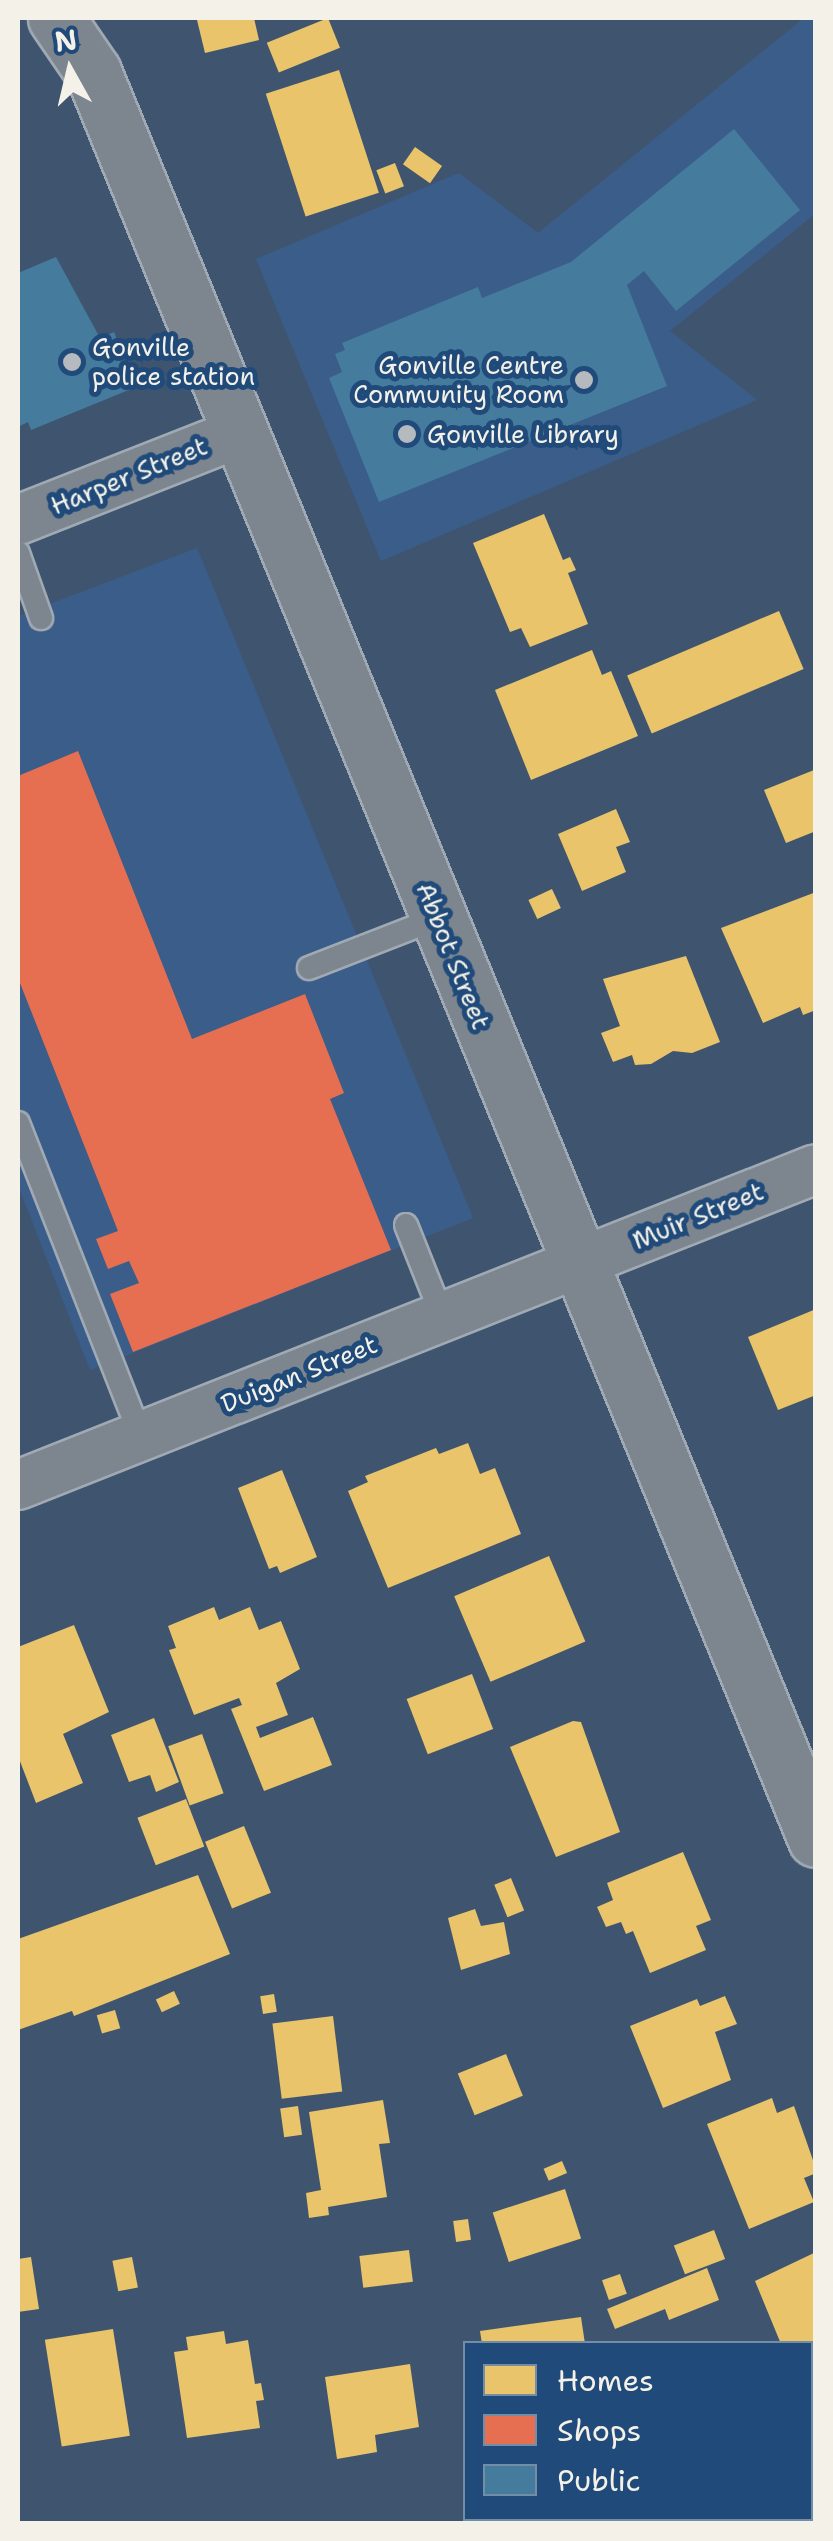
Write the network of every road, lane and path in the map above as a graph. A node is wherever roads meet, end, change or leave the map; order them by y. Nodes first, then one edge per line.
1 (56, 18) edge
2 (88, 18) edge
3 (93, 72) junction
4 (242, 432) junction
5 (18, 520) edge
6 (18, 553) edge
7 (41, 618) dead end
8 (438, 918) junction
9 (309, 968) dead end
10 (18, 1122) edge
11 (816, 1169) edge
12 (406, 1225) dead end
13 (580, 1263) junction
14 (443, 1318) junction
15 (141, 1437) junction
16 (18, 1486) edge
17 (816, 1839) edge

1 - 3 street, Abbot Street
2 - 3 street, Abbot Street
3 - 4 street, Abbot Street
4 - 5 street, Harper Street
4 - 8 street, Abbot Street
6 - 7 lane
8 - 9 lane
8 - 13 street, Abbot Street
10 - 15 lane
11 - 13 street, Muir Street
12 - 14 lane
13 - 14 street, Duigan Street
13 - 17 street, Abbot Street
14 - 15 street, Duigan Street
15 - 16 street, Duigan Street

